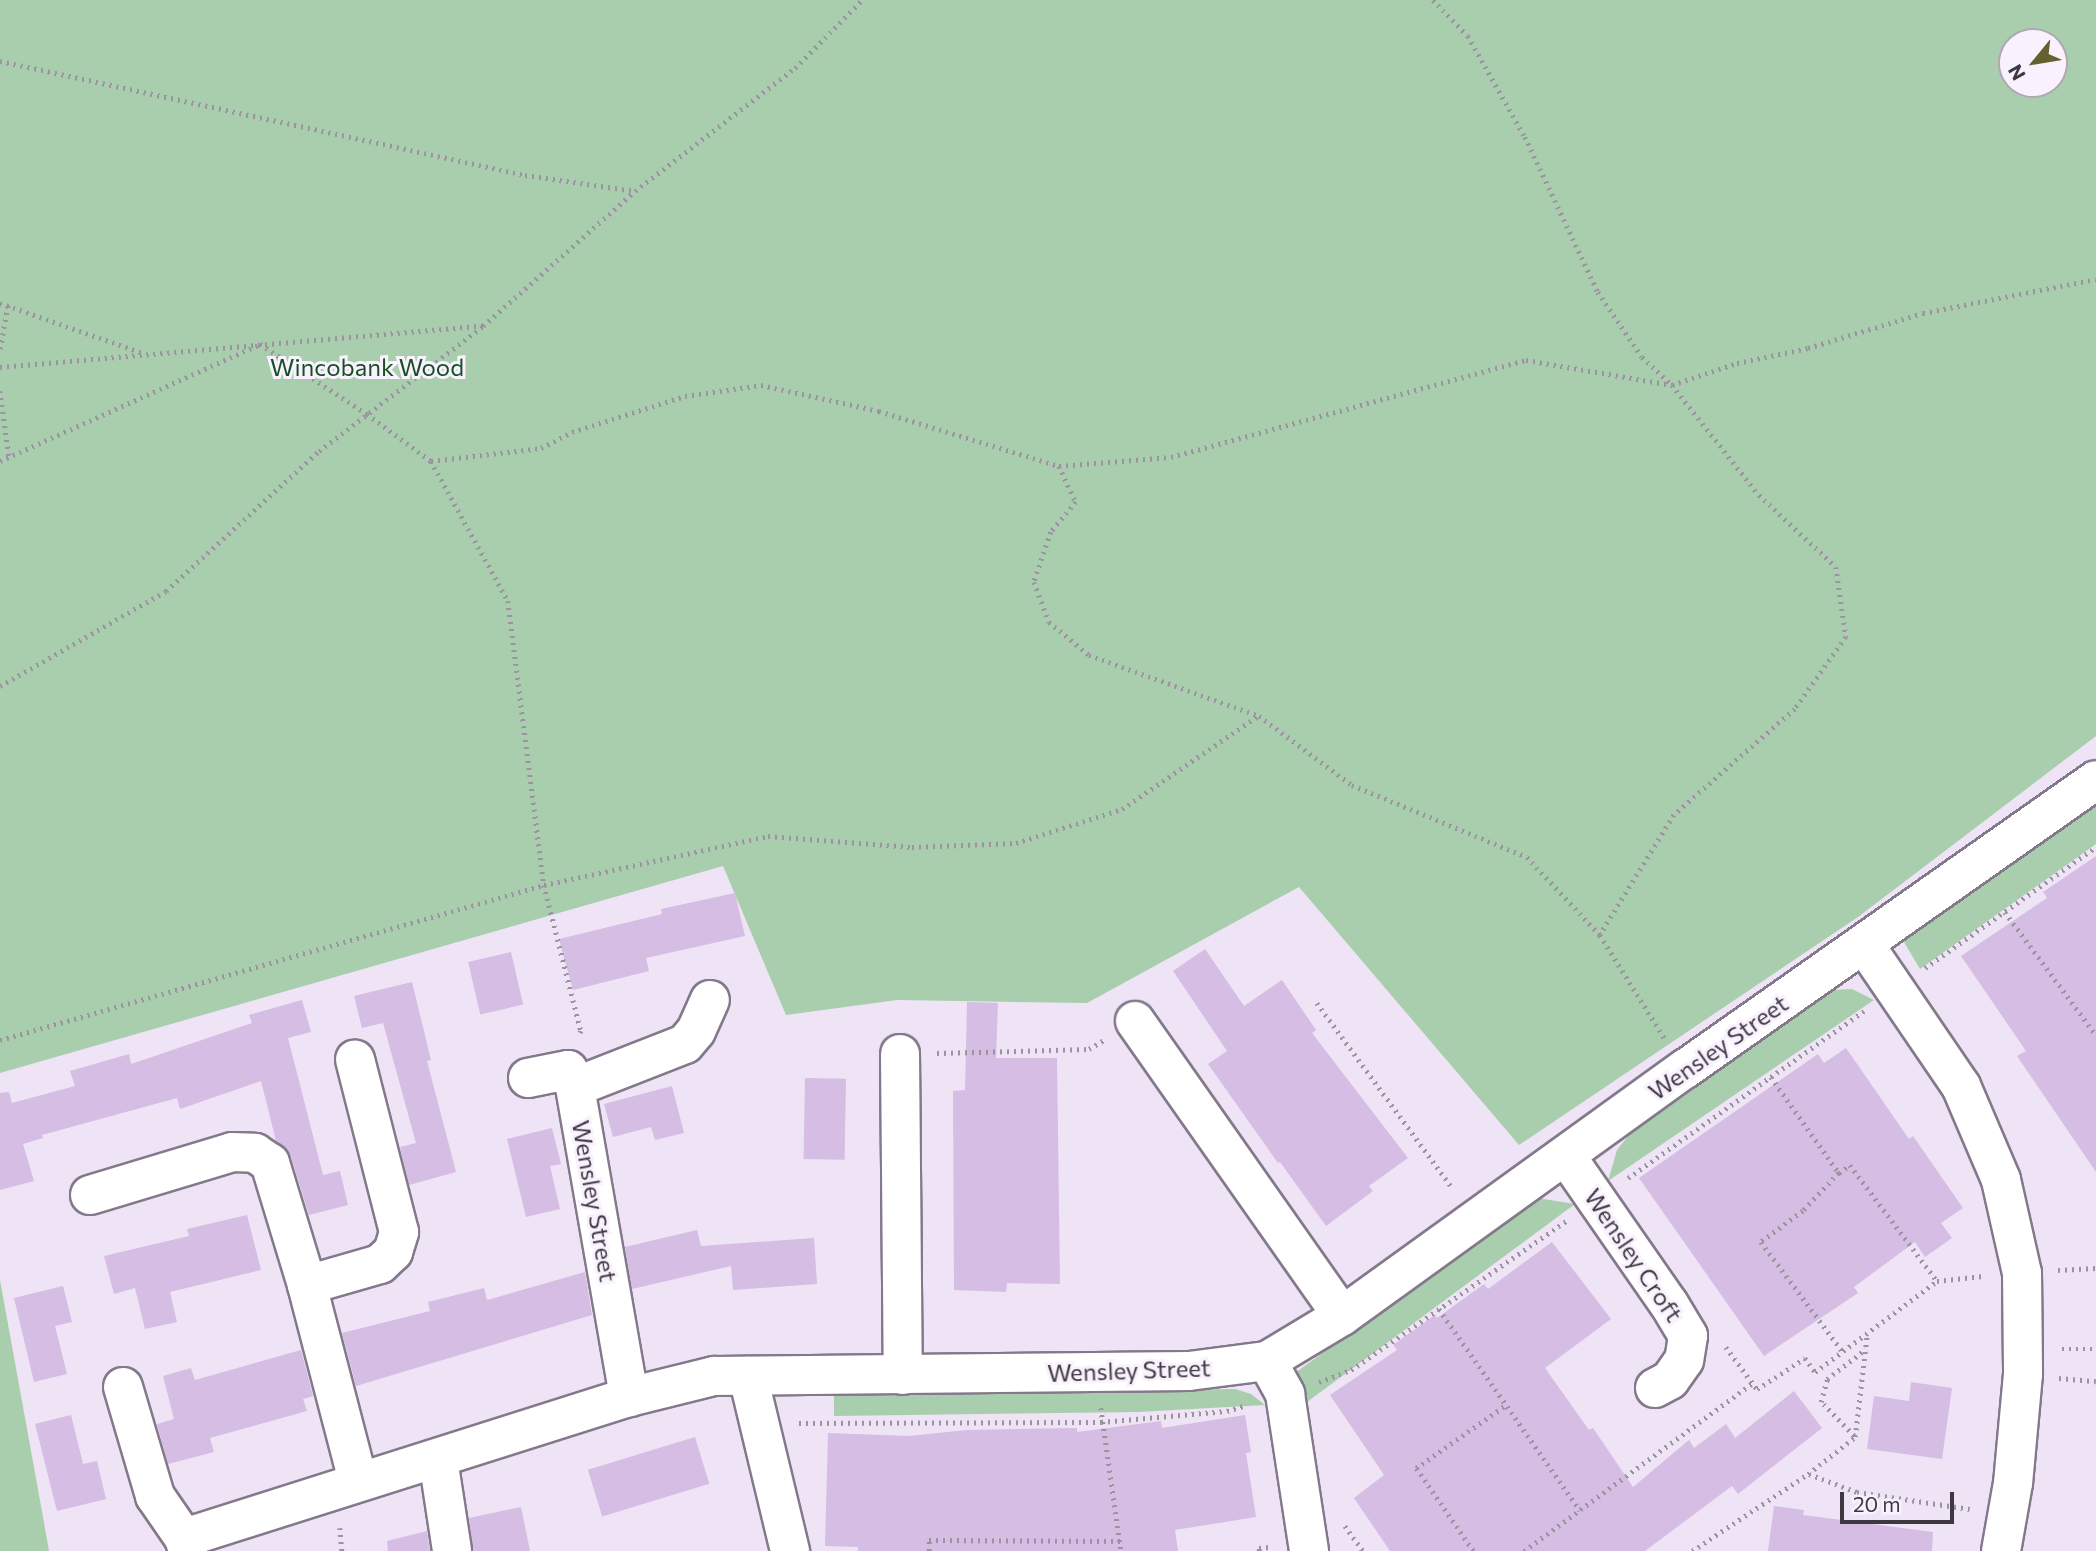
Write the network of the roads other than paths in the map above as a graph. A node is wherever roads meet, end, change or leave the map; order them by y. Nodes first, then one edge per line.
1 (2096, 780) edge
2 (1864, 944) junction
3 (710, 1000) dead end
4 (1135, 1021) road end
5 (900, 1054) road end
6 (355, 1060) dead end
7 (528, 1078) dead end
8 (571, 1079) junction
9 (1566, 1156) junction
10 (90, 1195) dead end
11 (307, 1285) junction
12 (1342, 1316) junction
13 (1268, 1361) junction
14 (904, 1375) junction
15 (748, 1376) junction
16 (123, 1387) dead end
17 (1656, 1388) dead end
18 (629, 1397) junction
19 (438, 1459) junction
20 (358, 1481) junction
21 (2004, 1533) edge
22 (186, 1545) edge
23 (452, 1551) edge
24 (790, 1551) edge
25 (1309, 1551) edge

1 - 2 street, Wensley Street
2 - 9 street, Wensley Street
2 - 21 street
3 - 8 street, Wensley Street
4 - 12 street
5 - 14 street
6 - 11 street
7 - 8 street, Wensley Street
8 - 18 street, Wensley Street
9 - 12 street, Wensley Street
9 - 17 street, Wensley Croft
10 - 11 street
11 - 20 street
12 - 13 street, Wensley Street
13 - 14 street, Wensley Street
13 - 25 street
14 - 15 street, Wensley Street
15 - 18 street, Wensley Street
15 - 24 street
16 - 22 street, Wensley Street
18 - 19 street, Wensley Street
19 - 20 street, Wensley Street
19 - 23 street
20 - 22 street, Wensley Street

